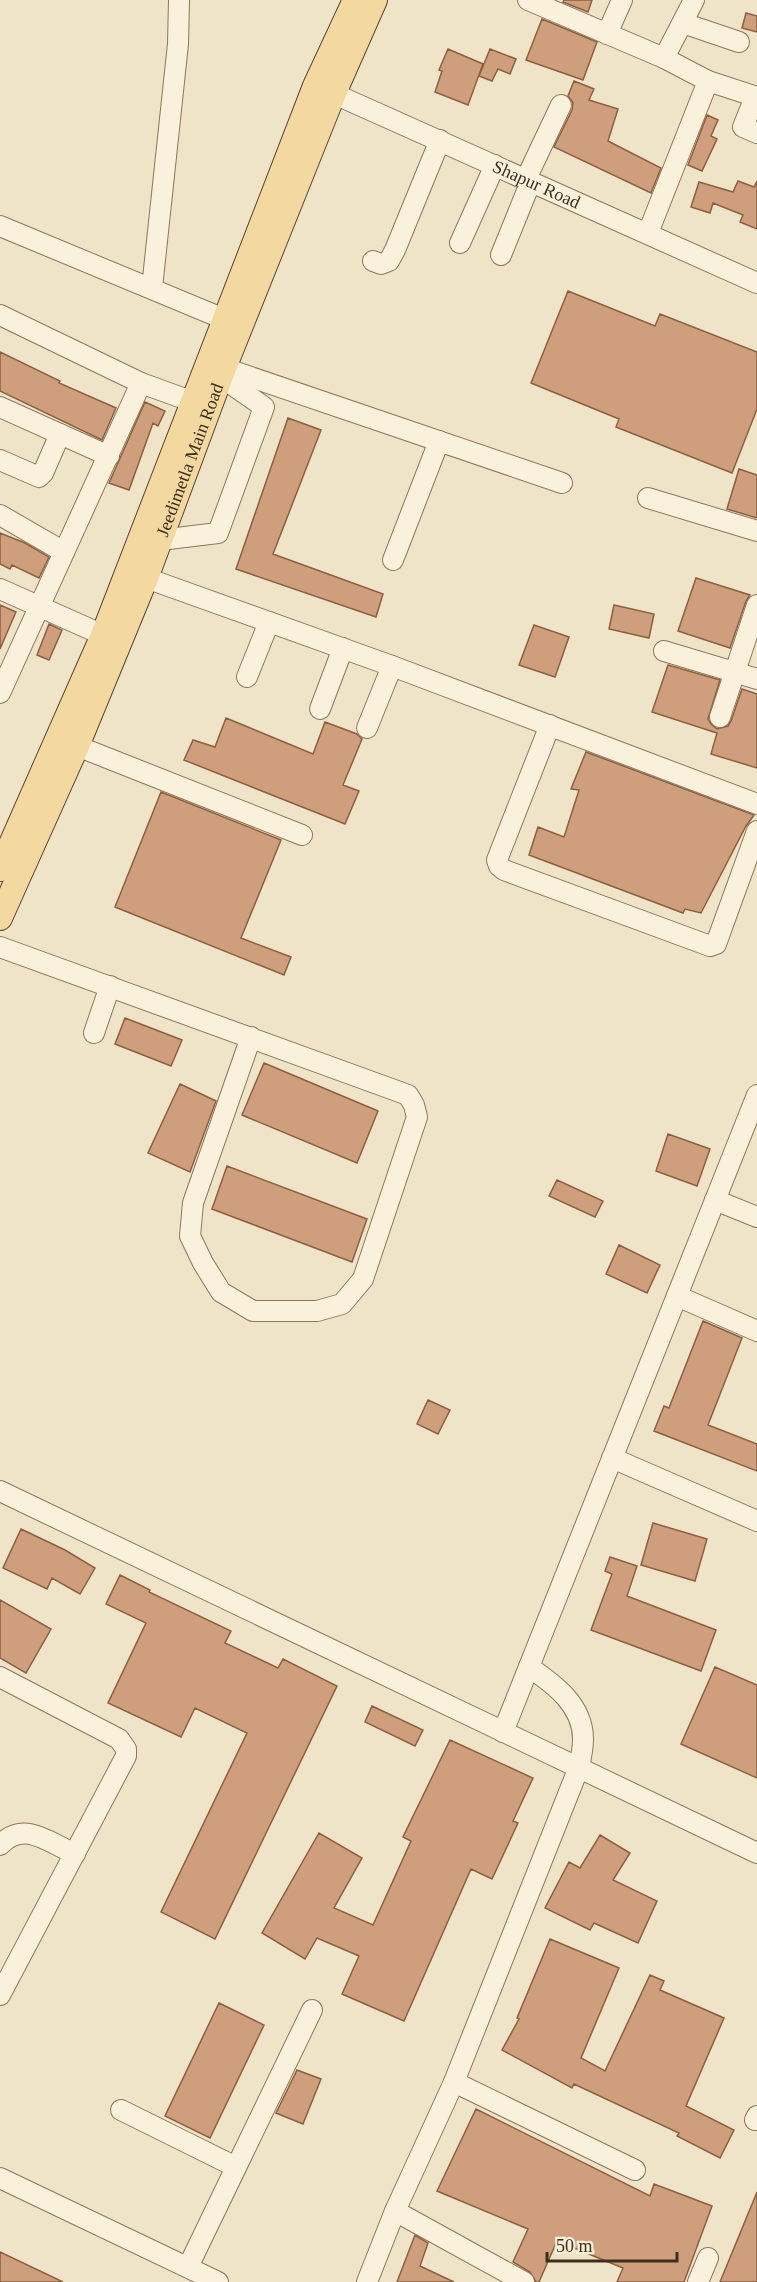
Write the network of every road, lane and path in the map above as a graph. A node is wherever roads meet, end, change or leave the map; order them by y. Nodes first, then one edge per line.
1 (179, 0) edge
2 (355, 0) edge
3 (375, 0) edge
4 (529, 0) edge
5 (622, 0) edge
6 (694, 0) edge
7 (683, 23) junction
8 (607, 34) junction
9 (739, 42) dead end
10 (664, 58) junction
11 (708, 81) junction
12 (325, 89) junction
13 (756, 97) edge
14 (561, 105) dead end
15 (757, 132) edge
16 (440, 140) junction
17 (495, 165) junction
18 (529, 180) junction
19 (0, 226) edge
20 (648, 233) junction
21 (460, 243) dead end
22 (501, 255) dead end
23 (373, 261) dead end
24 (757, 283) edge
25 (152, 288) junction
26 (0, 315) edge
27 (224, 319) junction
28 (222, 373) junction
29 (141, 383) junction
30 (201, 405) junction
31 (0, 407) edge
32 (60, 434) junction
33 (439, 441) junction
34 (109, 456) junction
35 (0, 460) edge
36 (561, 483) dead end
37 (648, 498) dead end
38 (0, 515) edge
39 (757, 531) edge
40 (160, 540) junction
41 (64, 552) junction
42 (393, 560) dead end
43 (146, 578) junction
44 (0, 589) edge
45 (757, 605) edge
46 (38, 606) junction
47 (269, 621) junction
48 (103, 635) junction
49 (343, 648) junction
50 (664, 651) dead end
51 (392, 666) junction
52 (735, 672) junction
53 (247, 677) dead end
54 (757, 679) edge
55 (0, 693) edge
56 (320, 709) dead end
57 (720, 717) dead end
58 (550, 725) junction
59 (367, 728) dead end
60 (77, 746) junction
61 (757, 804) edge
62 (757, 831) edge
63 (303, 835) dead end
64 (0, 869) edge
65 (0, 918) edge
66 (0, 946) edge
67 (110, 986) junction
68 (94, 1033) dead end
69 (251, 1036) junction
70 (757, 1095) edge
71 (715, 1200) junction
72 (757, 1217) edge
73 (677, 1296) junction
74 (757, 1331) edge
75 (612, 1458) junction
76 (0, 1491) edge
77 (757, 1521) edge
78 (529, 1667) junction
79 (0, 1677) edge
80 (503, 1732) junction
81 (579, 1767) junction
82 (0, 1845) edge
83 (757, 1853) edge
84 (75, 1854) junction
85 (0, 1995) edge
86 (312, 2010) dead end
87 (453, 2082) junction
88 (121, 2110) dead end
89 (237, 2167) junction
90 (635, 2170) dead end
91 (0, 2178) edge
92 (395, 2211) junction
93 (708, 2258) dead end
94 (188, 2267) junction
95 (218, 2282) edge
96 (367, 2282) edge
97 (524, 2282) edge
98 (698, 2282) edge

1 - 25 street
2 - 12 main road, Jeedimetla Main Road
3 - 12 main road, Jeedimetla Main Road
4 - 8 street
5 - 8 street
6 - 7 street
7 - 9 street
7 - 10 street
8 - 10 street
10 - 11 street
11 - 13 street
11 - 20 street
12 - 16 street, Shapur Road
12 - 27 main road, Jeedimetla Main Road
12 - 28 main road, Jeedimetla Main Road
13 - 15 street
14 - 18 street
16 - 17 street, Shapur Road
16 - 23 street
17 - 18 street, Shapur Road
17 - 21 street
18 - 20 street, Shapur Road
18 - 22 street
19 - 25 street
20 - 24 street, Shapur Road
25 - 27 street
26 - 29 street
27 - 30 main road, Jeedimetla Main Road
28 - 30 main road, Jeedimetla Main Road
28 - 33 street
28 - 40 street
29 - 30 street
29 - 34 street
30 - 40 main road, Jeedimetla Main Road
30 - 48 main road, Jeedimetla Main Road
31 - 32 street
32 - 34 street
32 - 35 street
33 - 36 street
33 - 42 street
34 - 41 street
37 - 39 street
38 - 41 street
40 - 43 main road, Jeedimetla Main Road
41 - 46 street
43 - 47 street
43 - 60 main road, Jeedimetla Main Road
44 - 46 street
45 - 52 street
46 - 48 street
46 - 55 street
47 - 49 street
47 - 53 street
48 - 64 main road, Jeedimetla Main Road
49 - 51 street
49 - 56 street
50 - 52 street
51 - 58 street
51 - 59 street
52 - 54 street
52 - 57 street
58 - 61 street
58 - 62 street
60 - 63 street
60 - 65 main road, Jeedimetla Main Road
66 - 67 street
67 - 68 street
67 - 69 street
69 - 69 street
70 - 71 street
71 - 72 street
71 - 73 street
73 - 74 street
73 - 75 street
75 - 77 street
75 - 78 street
76 - 80 street
78 - 80 street
78 - 81 street
79 - 84 street
80 - 81 street
81 - 83 street
81 - 87 street
82 - 84 street
84 - 85 street
86 - 89 street
87 - 90 street
87 - 92 street
88 - 89 street
89 - 94 street
91 - 94 street
92 - 96 street
92 - 97 street
93 - 98 street
94 - 95 street

